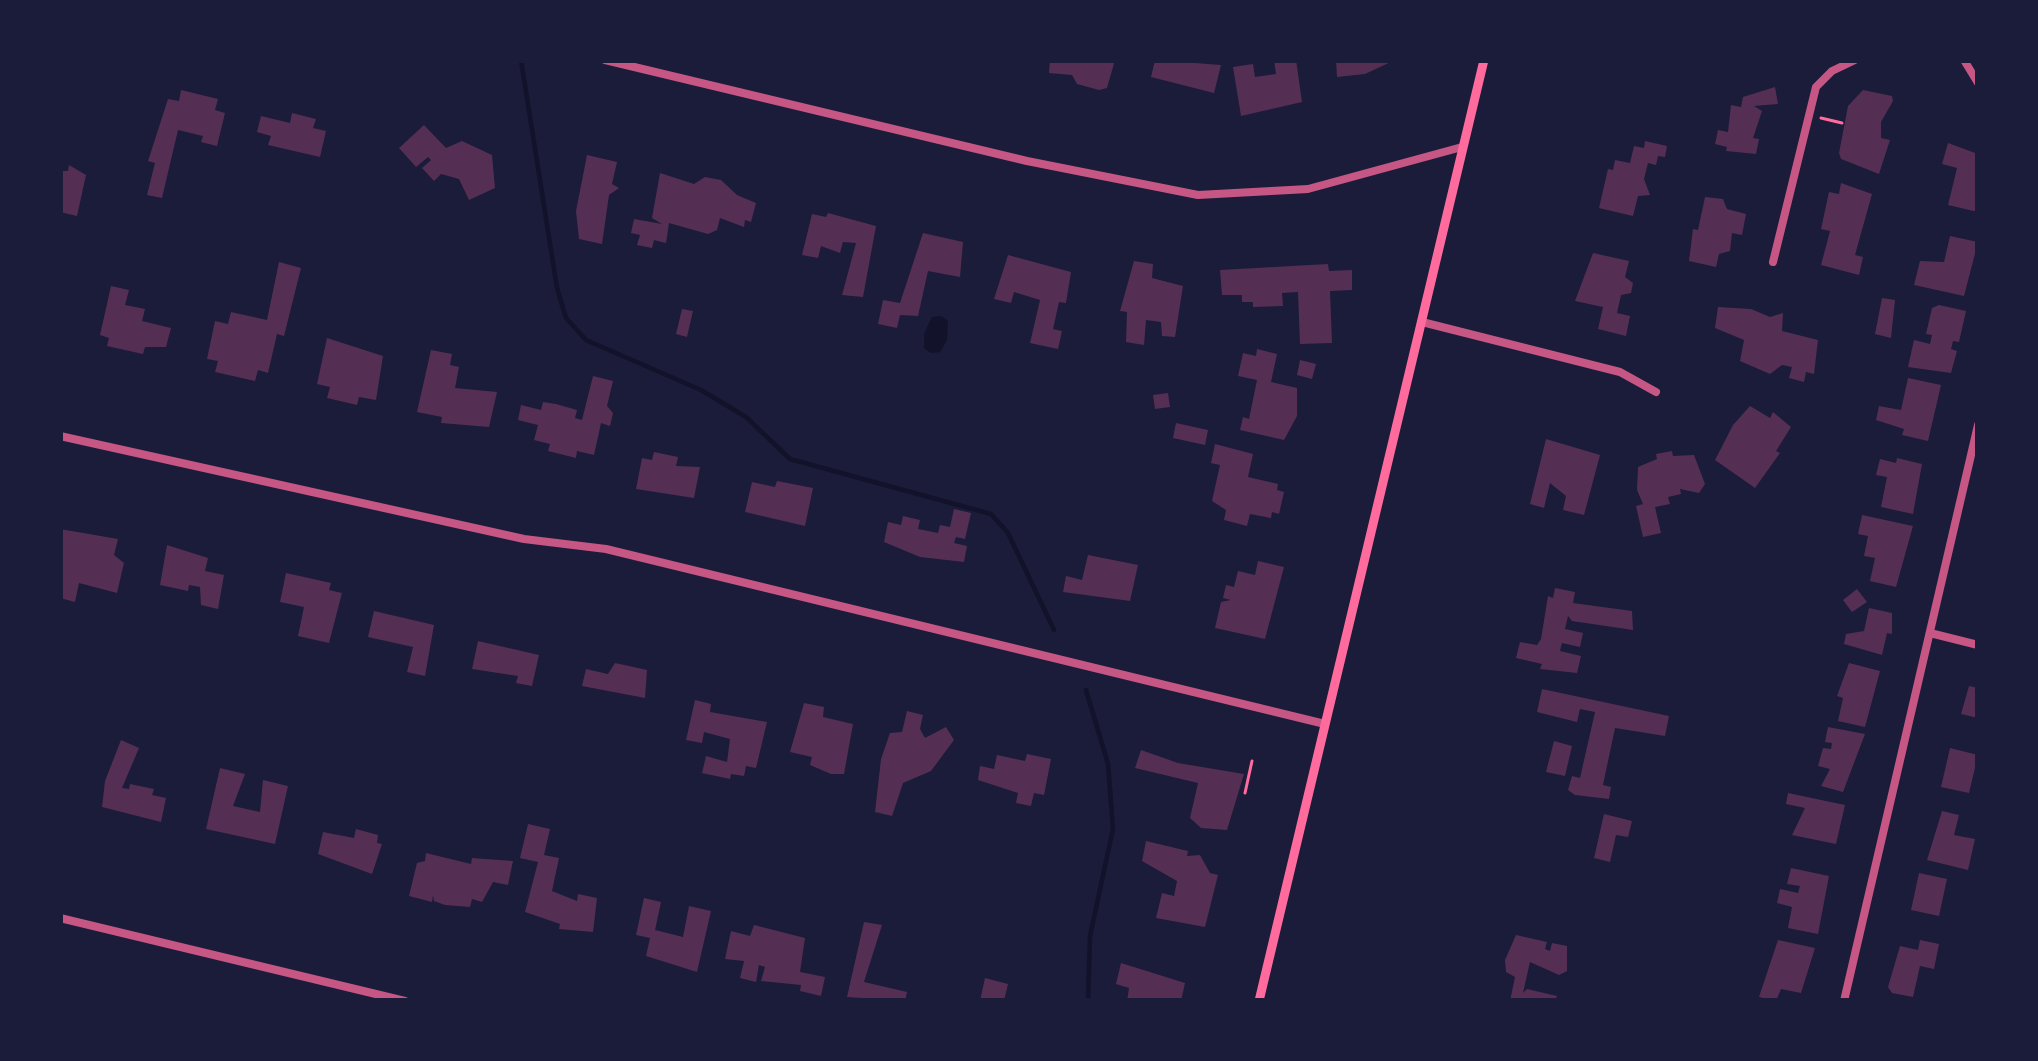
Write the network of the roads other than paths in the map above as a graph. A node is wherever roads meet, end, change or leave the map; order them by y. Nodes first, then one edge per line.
1 (605, 60) edge
2 (1484, 60) edge
3 (1856, 60) edge
4 (1964, 60) edge
5 (1977, 82) edge
6 (1462, 147) junction
7 (1773, 262) dead end
8 (1422, 322) junction
9 (1656, 392) dead end
10 (1978, 425) edge
11 (60, 436) edge
12 (1930, 633) junction
13 (1978, 645) edge
14 (1325, 724) junction
15 (60, 918) edge
16 (405, 1001) edge
17 (1259, 1001) edge
18 (1844, 1001) edge

1 - 6 street
2 - 6 main road
3 - 7 street
4 - 5 street
6 - 8 main road
8 - 9 street
8 - 14 main road
10 - 12 street
11 - 14 street
12 - 13 street
12 - 18 street
14 - 17 main road
15 - 16 street

